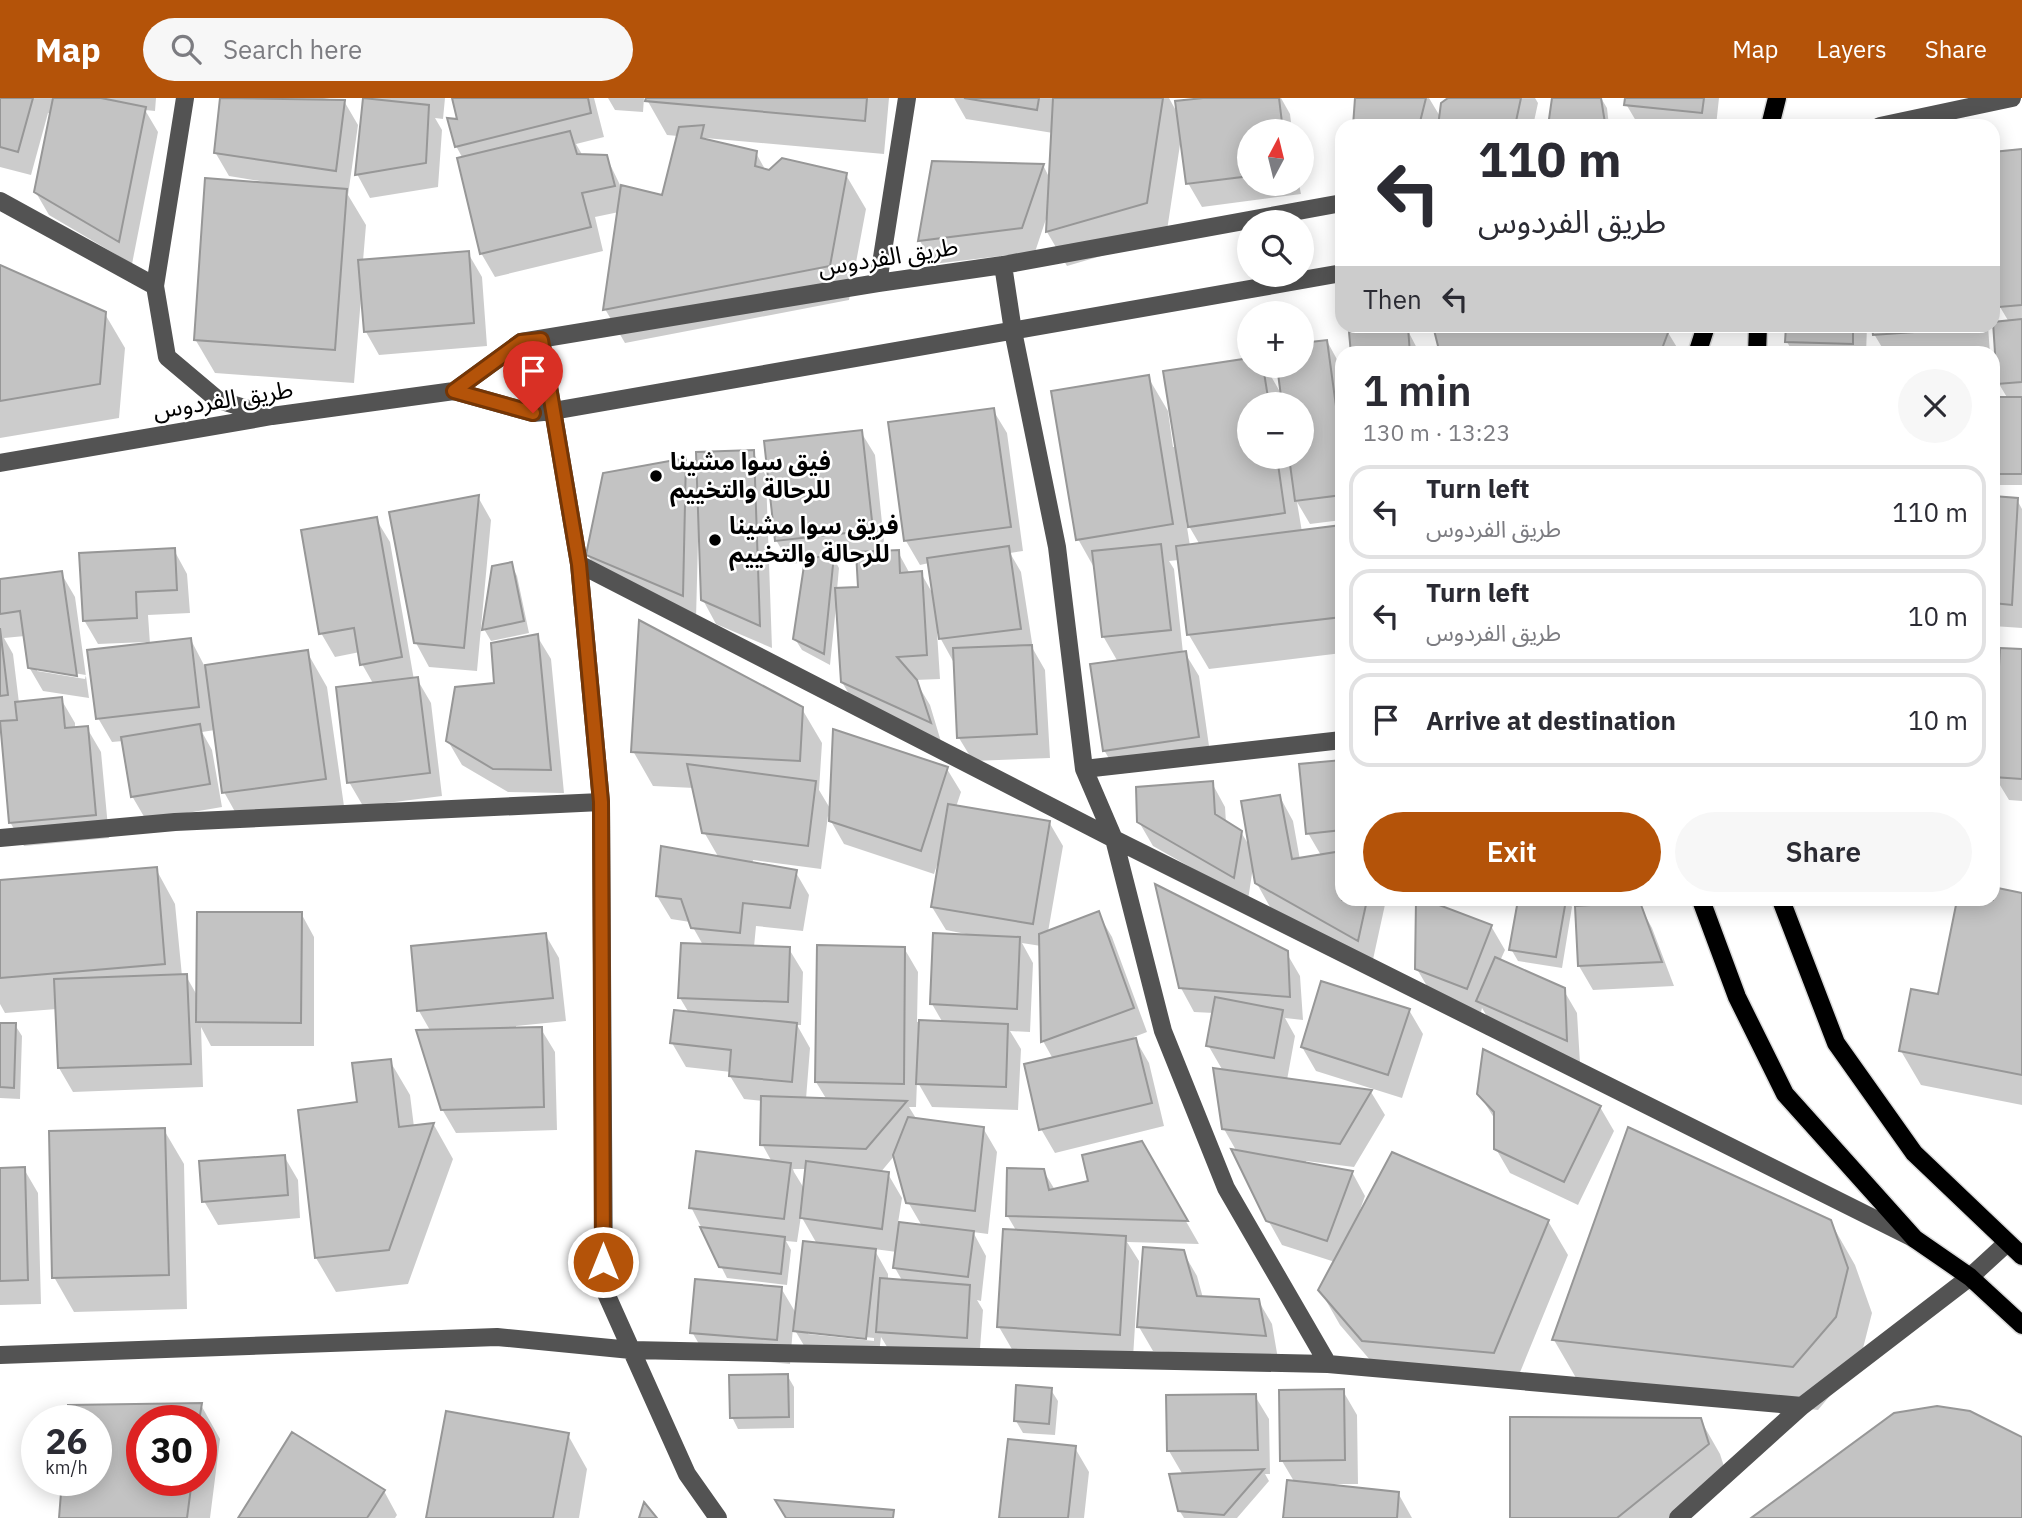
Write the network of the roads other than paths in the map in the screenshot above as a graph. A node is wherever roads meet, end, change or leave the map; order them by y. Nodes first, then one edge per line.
1 (185, 98) edge
2 (907, 98) edge
3 (1777, 98) edge
4 (2012, 98) edge
5 (1772, 119) edge
6 (1914, 119) edge
7 (0, 201) edge
8 (1335, 204) edge
9 (1003, 265) junction
10 (1335, 274) edge
11 (878, 283) junction
12 (155, 286) junction
13 (1013, 331) junction
14 (541, 340) junction
15 (454, 391) junction
16 (553, 411) junction
17 (272, 416) junction
18 (0, 463) edge
19 (579, 564) junction
20 (1335, 741) edge
21 (1084, 769) junction
22 (601, 802) junction
23 (0, 838) edge
24 (1114, 839) junction
25 (1703, 906) edge
26 (1783, 906) edge
27 (1915, 1239) junction
28 (2007, 1243) junction
29 (2022, 1256) edge
30 (1970, 1277) junction
31 (2022, 1325) edge
32 (631, 1350) junction
33 (0, 1355) edge
34 (1328, 1364) junction
35 (1802, 1406) junction
36 (718, 1518) edge
37 (1678, 1518) edge

1 - 12 street
2 - 11 street
3 - 5 main road
4 - 6 street
7 - 12 street
8 - 9 street, طريق الفردوس
9 - 11 street, طريق الفردوس
9 - 13 street
10 - 13 street, طريق الفردوس
11 - 14 street, طريق الفردوس
12 - 17 street
13 - 16 street, طريق الفردوس
13 - 21 street
14 - 15 street, طريق الفردوس
14 - 16 street
15 - 16 street, طريق الفردوس
15 - 17 street, طريق الفردوس
16 - 19 street
17 - 18 street, طريق الفردوس
19 - 22 street
19 - 24 street
20 - 21 street
21 - 24 street
22 - 23 street
22 - 32 street
24 - 27 street
24 - 34 street
25 - 27 main road
26 - 28 main road
27 - 30 main road
28 - 29 main road
28 - 30 street
30 - 31 main road
30 - 35 street
32 - 33 street
32 - 34 street
32 - 36 street
34 - 35 street
35 - 37 street

